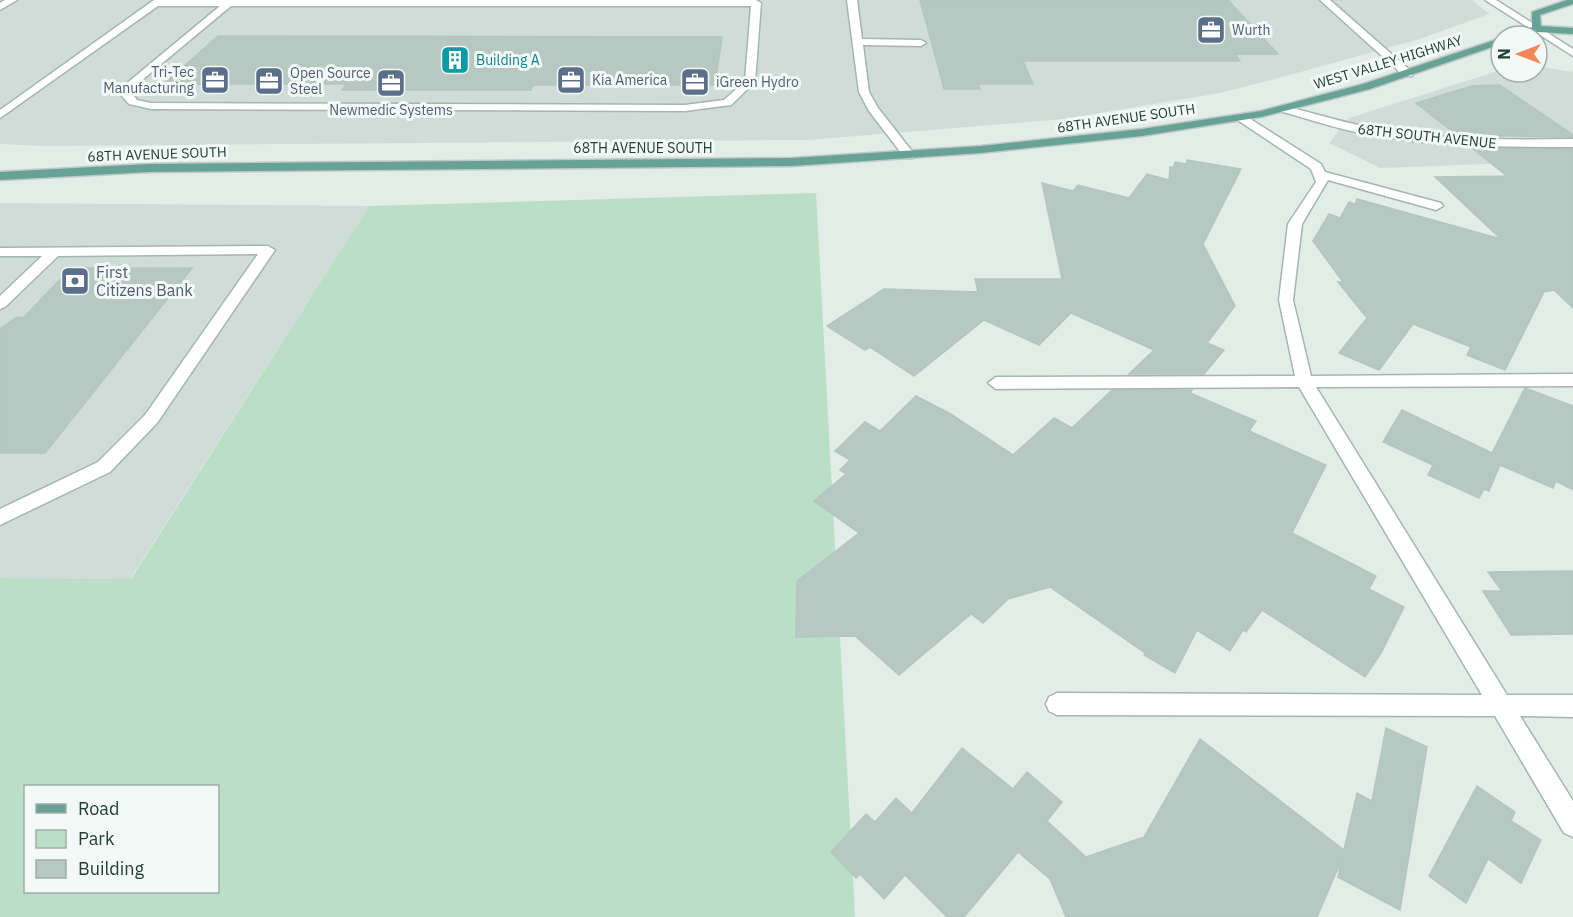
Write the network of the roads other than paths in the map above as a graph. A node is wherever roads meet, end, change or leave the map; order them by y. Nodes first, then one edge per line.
1 (12, 0) edge
2 (852, 0) edge
3 (1325, 0) edge
4 (1490, 0) edge
5 (158, 1) edge
6 (230, 1) edge
7 (1573, 1) edge
8 (756, 2) edge
9 (0, 7) edge
10 (1529, 24) edge
11 (1536, 24) edge
12 (1549, 30) edge
13 (1573, 31) edge
14 (1549, 37) edge
15 (858, 42) junction
16 (921, 43) dead end
17 (1489, 46) edge
18 (1573, 53) edge
19 (1408, 74) junction
20 (1284, 109) junction
21 (0, 115) edge
22 (1239, 117) junction
23 (1573, 143) edge
24 (909, 155) junction
25 (1319, 174) junction
26 (0, 176) edge
27 (1436, 206) dead end
28 (0, 252) edge
29 (54, 252) junction
30 (0, 304) edge
31 (1573, 380) edge
32 (1304, 381) junction
33 (996, 383) dead end
34 (0, 518) edge
35 (1057, 704) dead end
36 (1502, 706) junction
37 (1573, 706) edge
38 (1573, 824) edge

1 - 9 street
2 - 15 street
3 - 19 street
4 - 10 street
5 - 6 street
5 - 21 street
6 - 8 street
6 - 8 street
7 - 11 main road
12 - 13 main road
14 - 18 street
15 - 16 street
15 - 24 street
17 - 19 main road, WEST VALLEY HIGHWAY
19 - 20 main road, WEST VALLEY HIGHWAY
20 - 22 main road, 68TH AVENUE SOUTH
20 - 23 street, 68TH SOUTH AVENUE
22 - 24 main road, 68TH AVENUE SOUTH
22 - 25 street
24 - 26 main road, 68TH AVENUE SOUTH
25 - 27 street
25 - 32 street
28 - 29 street
29 - 30 street
29 - 34 street
31 - 32 street
32 - 33 street
32 - 36 street
35 - 36 street
36 - 37 street
36 - 38 street

